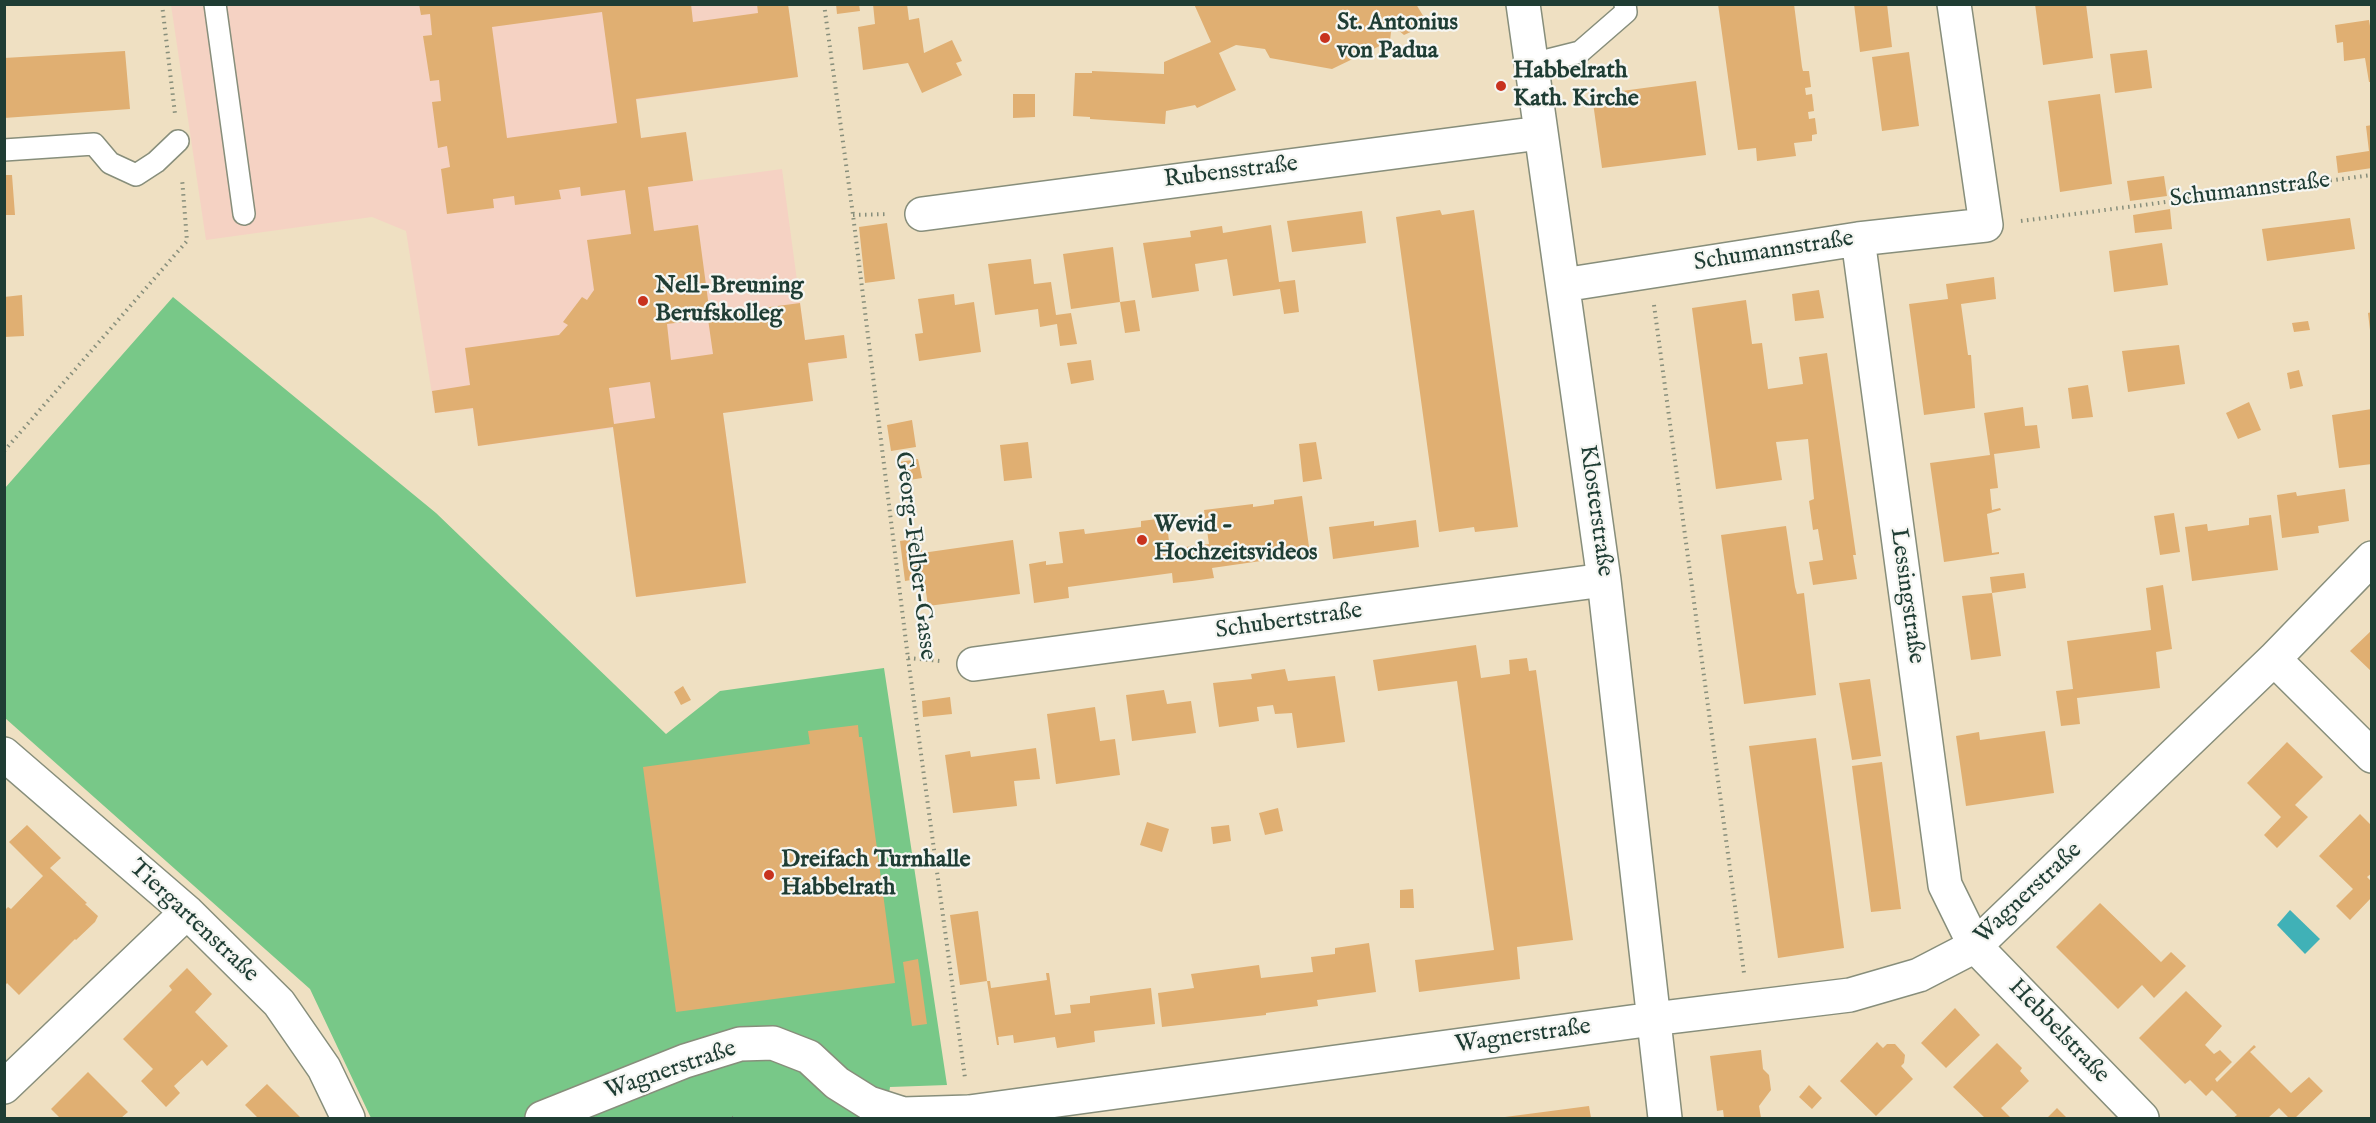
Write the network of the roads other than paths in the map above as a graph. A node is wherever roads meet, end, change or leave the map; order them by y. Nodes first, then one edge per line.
1 (215, 4) edge
2 (1523, 4) edge
3 (1625, 4) edge
4 (1954, 4) edge
5 (1532, 64) junction
6 (1540, 133) junction
7 (178, 141) road end
8 (4, 150) edge
9 (244, 214) dead end
10 (922, 214) dead end
11 (1858, 239) junction
12 (1563, 285) junction
13 (2372, 558) edge
14 (1604, 580) junction
15 (2274, 658) junction
16 (974, 664) dead end
17 (4, 754) edge
18 (2372, 756) edge
19 (187, 912) junction
20 (1975, 946) junction
21 (1653, 1019) junction
22 (4, 1087) edge
23 (1123, 1105) edge
24 (348, 1119) edge
25 (542, 1119) edge
26 (1665, 1119) edge
27 (2142, 1119) edge

1 - 9 lane
2 - 5 street, Klosterstraße
3 - 5 lane
4 - 11 street, Schumannstraße
5 - 6 street, Klosterstraße
6 - 10 street, Rubensstraße
6 - 12 street, Klosterstraße
7 - 8 lane
11 - 12 street, Schumannstraße
11 - 20 street, Lessingstraße
12 - 14 street, Klosterstraße
13 - 15 street, Wagnerstraße
14 - 16 street, Schubertstraße
14 - 21 street, Klosterstraße
15 - 18 street
15 - 20 street, Wagnerstraße
17 - 19 street, Tiergartenstraße
19 - 22 street
19 - 24 street, Tiergartenstraße
20 - 21 street, Wagnerstraße
20 - 27 street, Hebbelstraße
21 - 23 street, Wagnerstraße
21 - 26 street, Klosterstraße
23 - 25 street, Wagnerstraße

